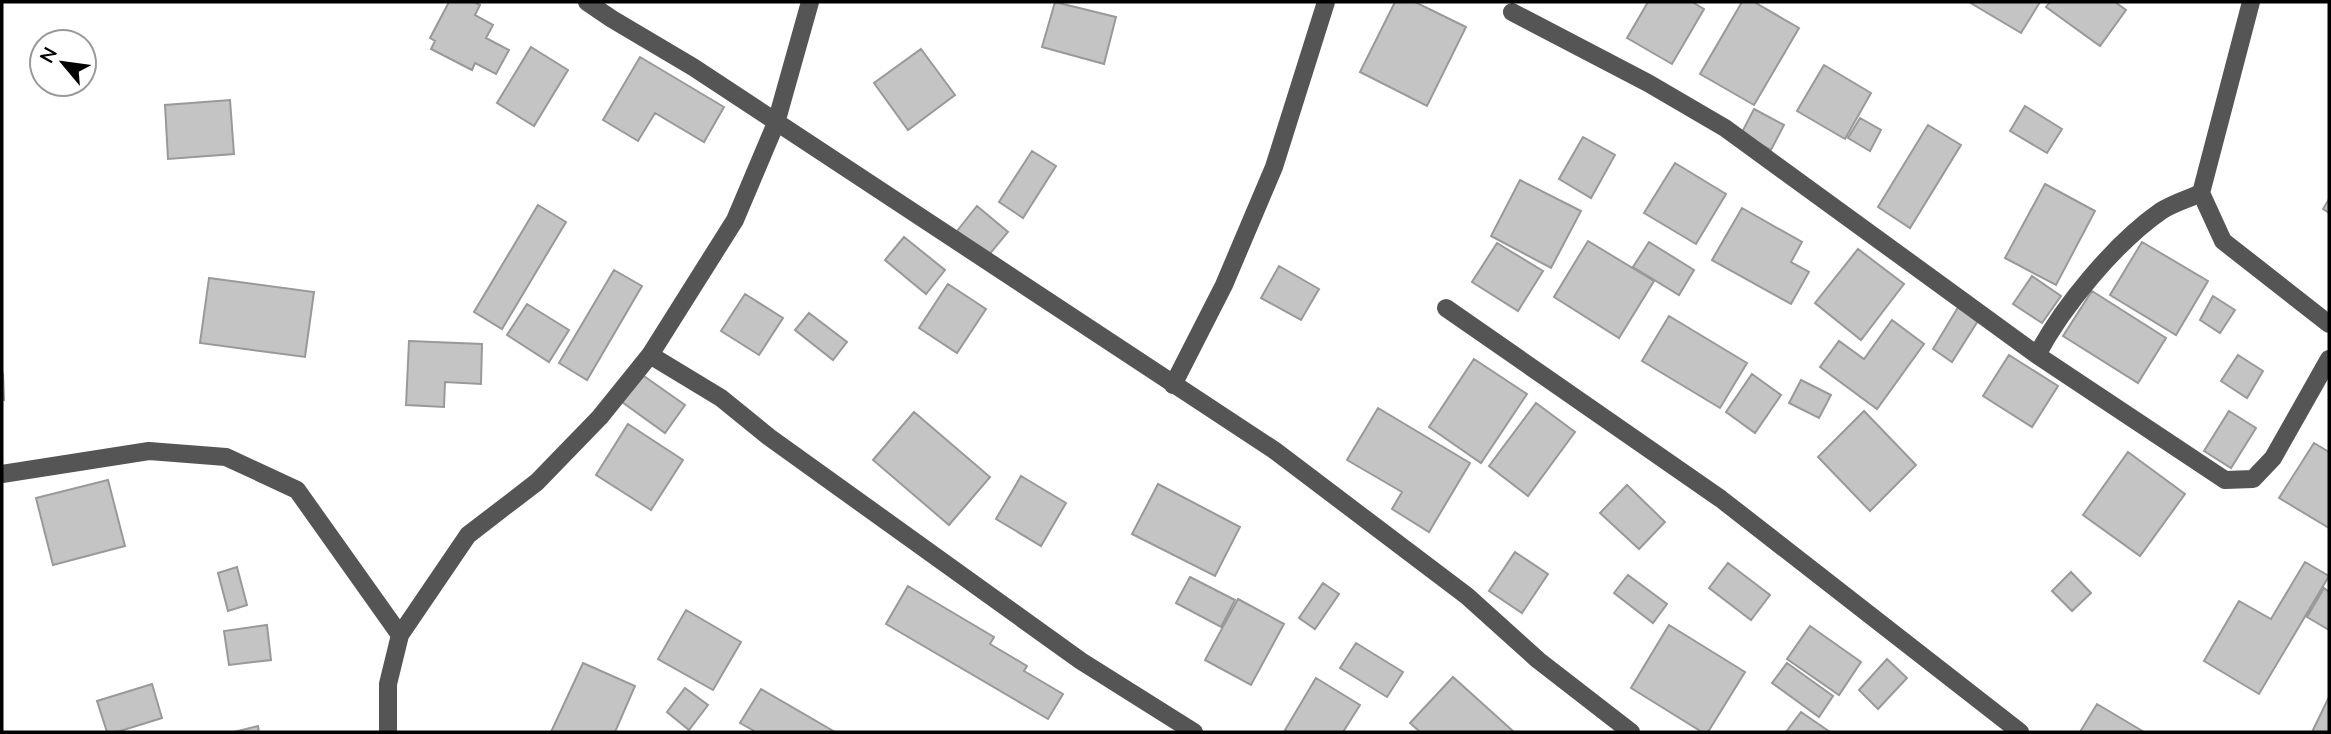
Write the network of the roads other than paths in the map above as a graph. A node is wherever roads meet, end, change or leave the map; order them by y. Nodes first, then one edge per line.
1 (587, 2) edge
2 (810, 2) edge
3 (1326, 2) edge
4 (2251, 2) edge
5 (1513, 12) dead end
6 (776, 123) junction
7 (2201, 193) junction
8 (1446, 308) dead end
9 (2329, 324) edge
10 (650, 355) junction
11 (2037, 355) junction
12 (2329, 359) edge
13 (1173, 385) junction
14 (2, 474) edge
15 (400, 635) junction
16 (388, 732) edge
17 (1194, 732) edge
18 (1631, 732) edge
19 (2020, 732) edge

1 - 6 street
2 - 6 street
3 - 13 street
4 - 7 street
5 - 11 street
6 - 10 street
6 - 13 street
7 - 9 street
7 - 11 street
8 - 19 street
10 - 15 street
10 - 17 street
11 - 12 street
13 - 18 street
14 - 15 street
15 - 16 street

